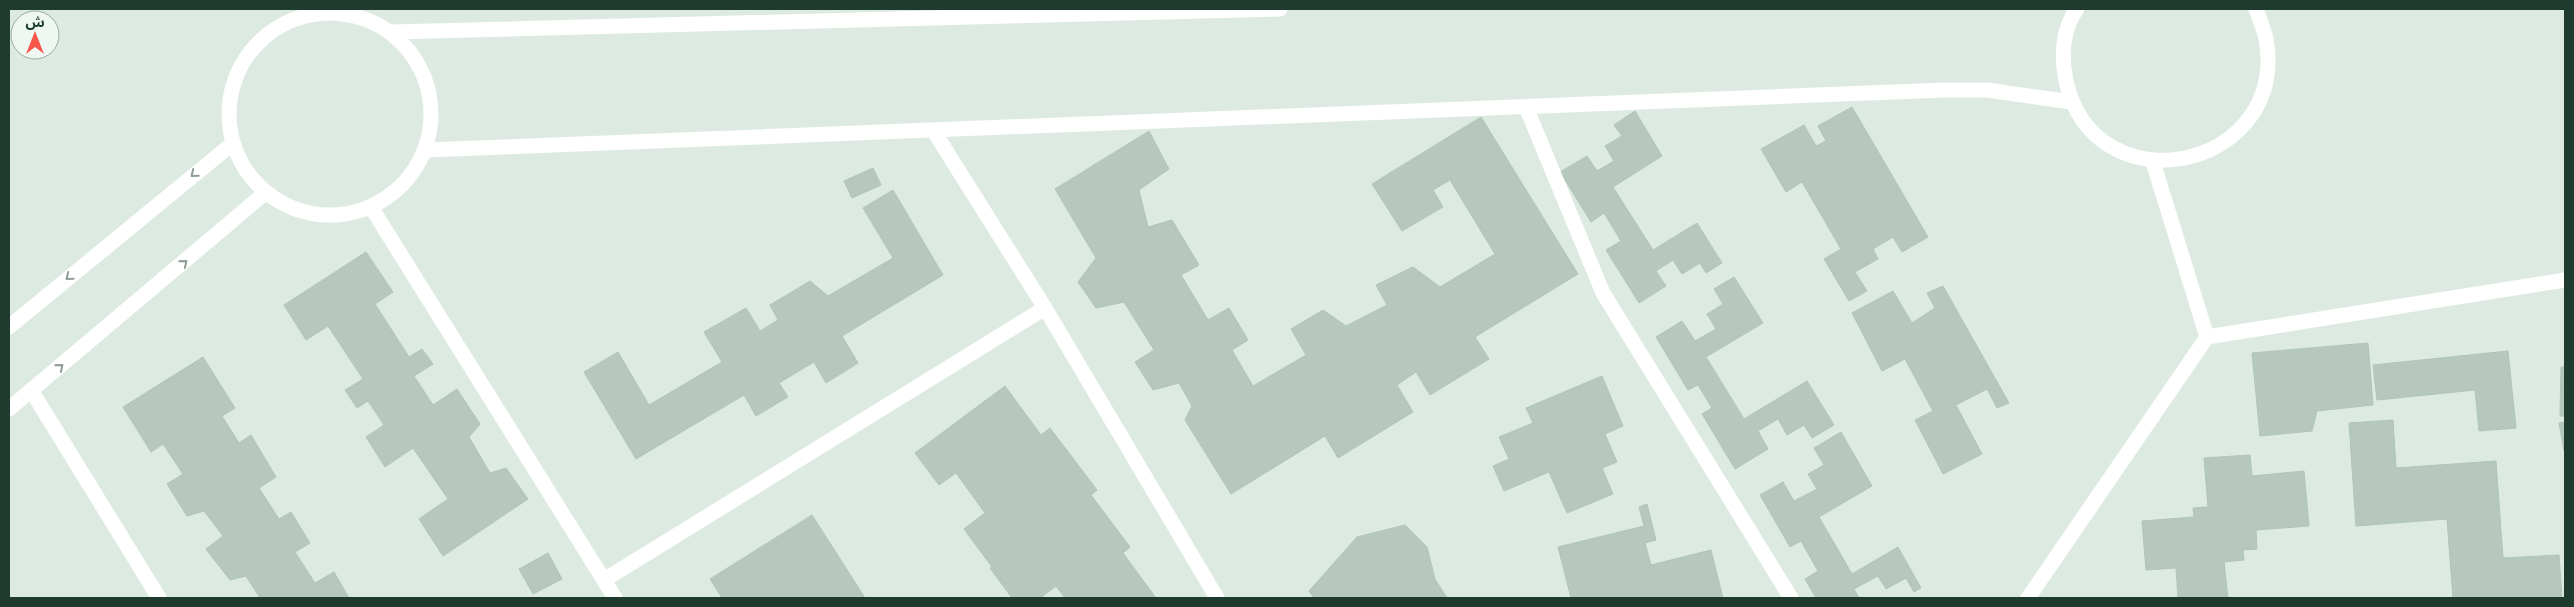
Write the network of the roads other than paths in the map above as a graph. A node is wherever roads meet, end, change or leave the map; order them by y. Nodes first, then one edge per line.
1 (1280, 9) edge
2 (2077, 9) edge
3 (2256, 9) edge
4 (391, 32) junction
5 (2071, 102) junction
6 (1526, 107) junction
7 (933, 130) junction
8 (232, 144) junction
9 (426, 150) junction
10 (2153, 162) junction
11 (265, 193) junction
12 (371, 207) junction
13 (2565, 280) edge
14 (1045, 308) junction
15 (9, 327) edge
16 (2207, 337) junction
17 (31, 390) junction
18 (9, 409) edge
19 (604, 580) junction
20 (159, 598) edge
21 (615, 598) edge
22 (1217, 598) edge
23 (1791, 598) edge
24 (2028, 598) edge

1 - 4 street
2 - 5 street
3 - 10 street
4 - 8 street
4 - 9 street
5 - 6 street
5 - 10 street
6 - 7 street
6 - 23 street
7 - 9 street
7 - 14 street
8 - 11 street
8 -> 15 street
9 - 12 street
10 - 16 street
11 - 12 street
17 -> 11 street
12 - 19 street
13 - 16 street
14 - 19 street
14 - 22 street
16 - 24 street
17 - 18 street
17 - 20 street
19 - 21 street

